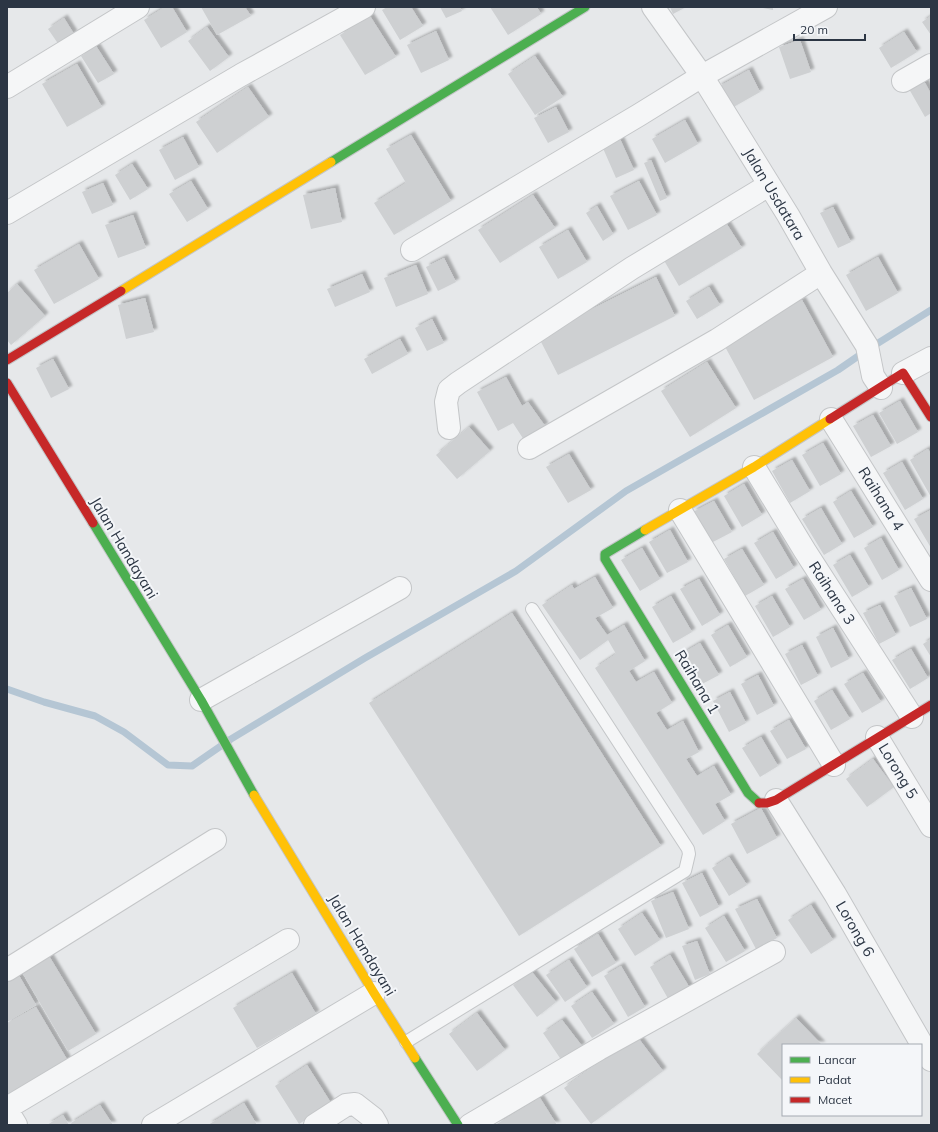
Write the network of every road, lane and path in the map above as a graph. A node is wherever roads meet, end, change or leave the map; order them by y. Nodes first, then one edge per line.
1 (138, 7) edge
2 (364, 7) edge
3 (585, 7) edge
4 (653, 7) edge
5 (826, 7) edge
6 (931, 65) edge
7 (702, 76) junction
8 (903, 81) dead end
9 (7, 87) edge
10 (768, 185) junction
11 (7, 213) edge
12 (412, 250) dead end
13 (821, 273) junction
14 (931, 358) edge
15 (7, 360) edge
16 (903, 373) junction
17 (877, 382) junction
18 (7, 383) edge
19 (931, 417) edge
20 (831, 419) junction
21 (450, 428) dead end
22 (529, 448) dead end
23 (754, 467) junction
24 (680, 510) junction
25 (931, 580) edge
26 (400, 588) dead end
27 (532, 609) dead end
28 (201, 700) junction
29 (931, 705) edge
30 (912, 716) junction
31 (877, 737) junction
32 (834, 765) junction
33 (776, 800) junction
34 (931, 826) edge
35 (215, 840) dead end
36 (288, 940) dead end
37 (774, 952) dead end
38 (7, 970) edge
39 (374, 993) junction
40 (406, 1042) junction
41 (922, 1044) edge
42 (922, 1044) edge
43 (931, 1060) edge
44 (7, 1109) edge
45 (16, 1125) edge
46 (153, 1125) edge
47 (315, 1125) edge
48 (377, 1125) edge
49 (458, 1125) edge
50 (470, 1125) edge

1 - 9 street
2 - 11 street
3 - 15 street
4 - 7 street, Jalan Usdatara
5 - 7 street
6 - 8 street
7 - 10 street, Jalan Usdatara
7 - 12 street
10 - 13 street, Jalan Usdatara
10 - 21 street
13 - 17 street, Jalan Usdatara
13 - 22 street
14 - 16 street
16 - 17 street
16 - 19 street
17 - 20 street
18 - 28 street, Jalan Handayani
20 - 23 street
20 - 25 street, Raihana 4
23 - 24 street
23 - 30 street, Raihana 3
24 - 32 street
24 - 33 street, Raihana 1
26 - 28 street
27 - 40 lane
28 - 39 street, Jalan Handayani
29 - 30 street
30 - 31 street
31 - 32 street
31 - 34 street, Lorong 5
32 - 33 street
33 - 41 street, Lorong 6
35 - 38 street
36 - 44 street
37 - 50 street
39 - 40 street, Jalan Handayani
39 - 46 street
40 - 49 street, Jalan Handayani
42 - 43 street, Lorong 6
44 - 45 street
47 - 48 street

